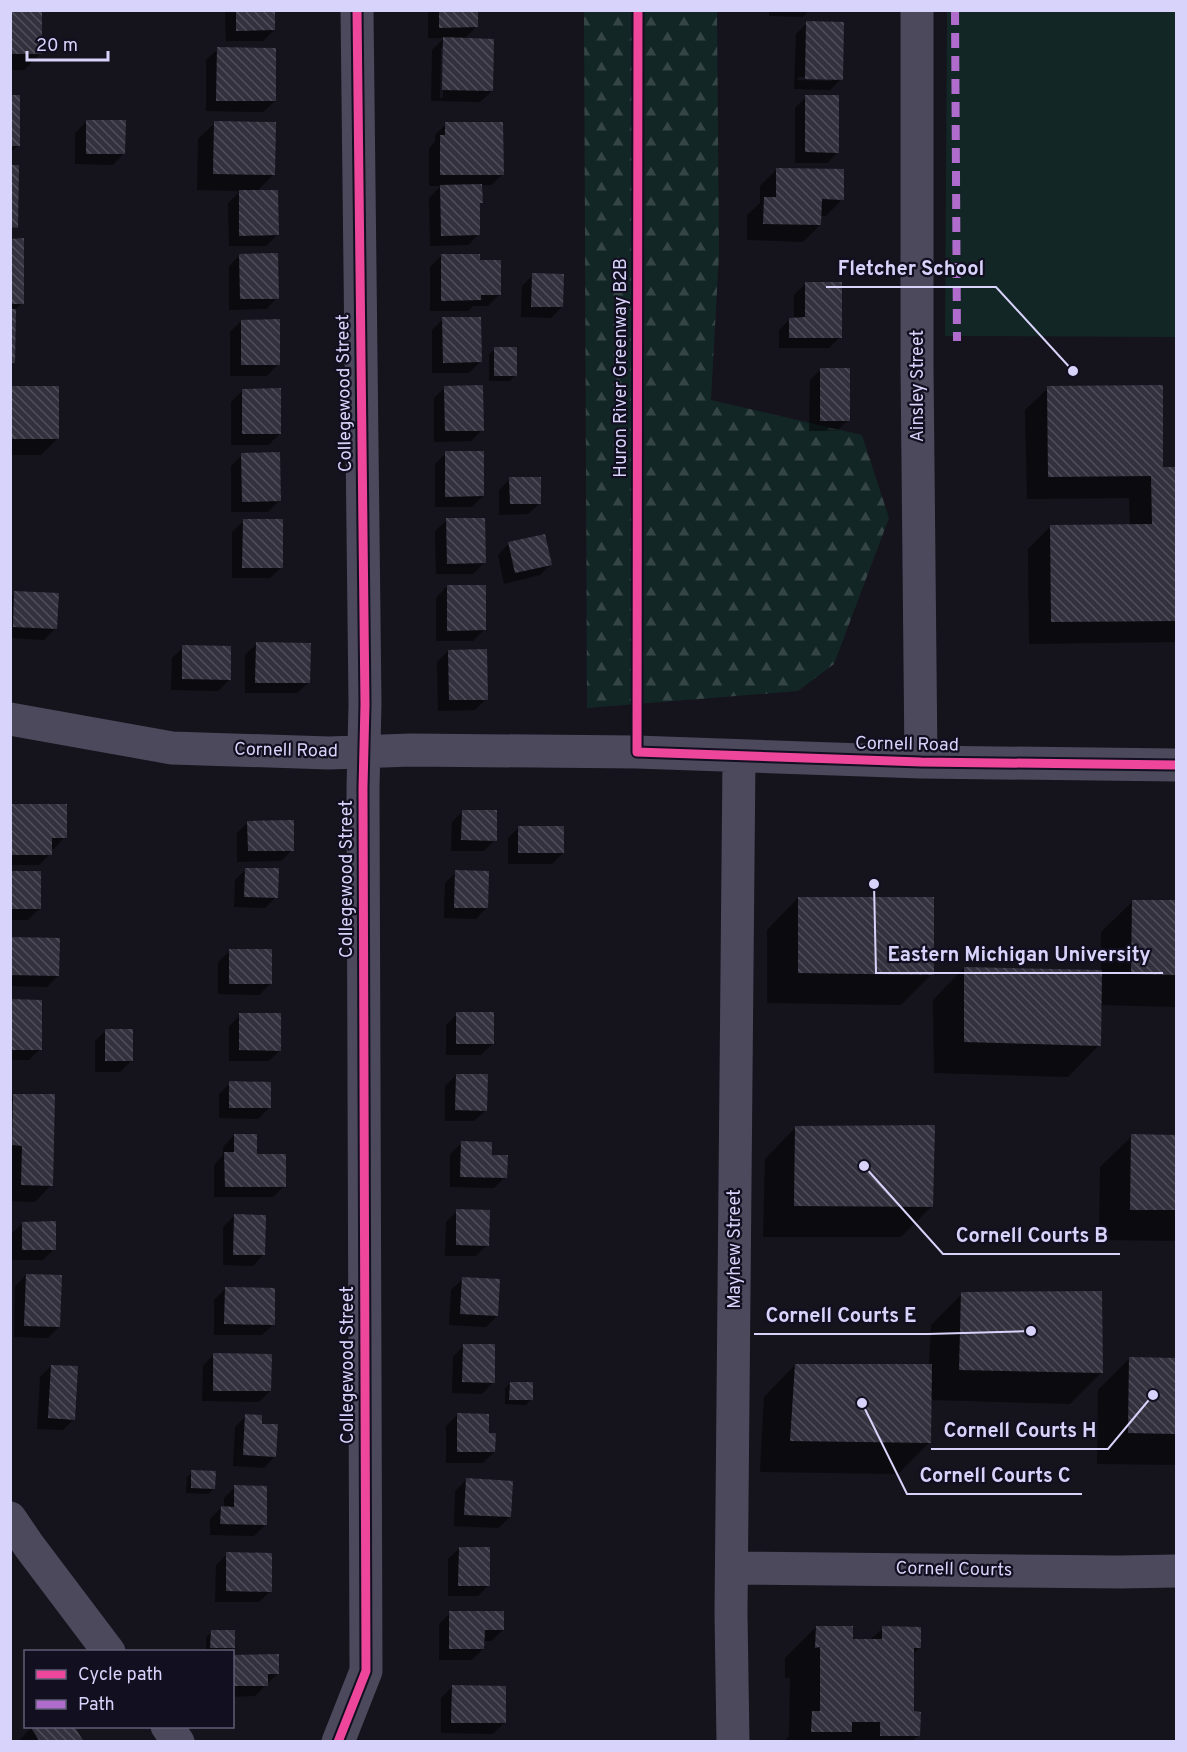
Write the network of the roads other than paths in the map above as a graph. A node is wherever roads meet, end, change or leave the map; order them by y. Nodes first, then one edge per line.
1 (357, 10) edge
2 (917, 10) edge
3 (10, 719) edge
4 (365, 751) junction
5 (739, 756) junction
6 (921, 762) junction
7 (1176, 765) edge
8 (10, 1518) edge
9 (20, 1545) edge
10 (732, 1568) junction
11 (1176, 1571) edge
12 (108, 1650) edge
13 (168, 1728) edge
14 (178, 1742) edge
15 (338, 1742) edge
16 (733, 1742) edge

1 - 4 street, Collegewood Street
2 - 6 street, Ainsley Street
3 - 4 street, Cornell Road
4 - 5 street, Cornell Road
4 - 15 street, Collegewood Street
5 - 6 street, Cornell Road
5 - 10 street, Mayhew Street
6 - 7 street, Cornell Road
8 - 9 street
9 - 12 street
10 - 11 street, Cornell Courts
10 - 16 street, Mayhew Street
13 - 14 street

